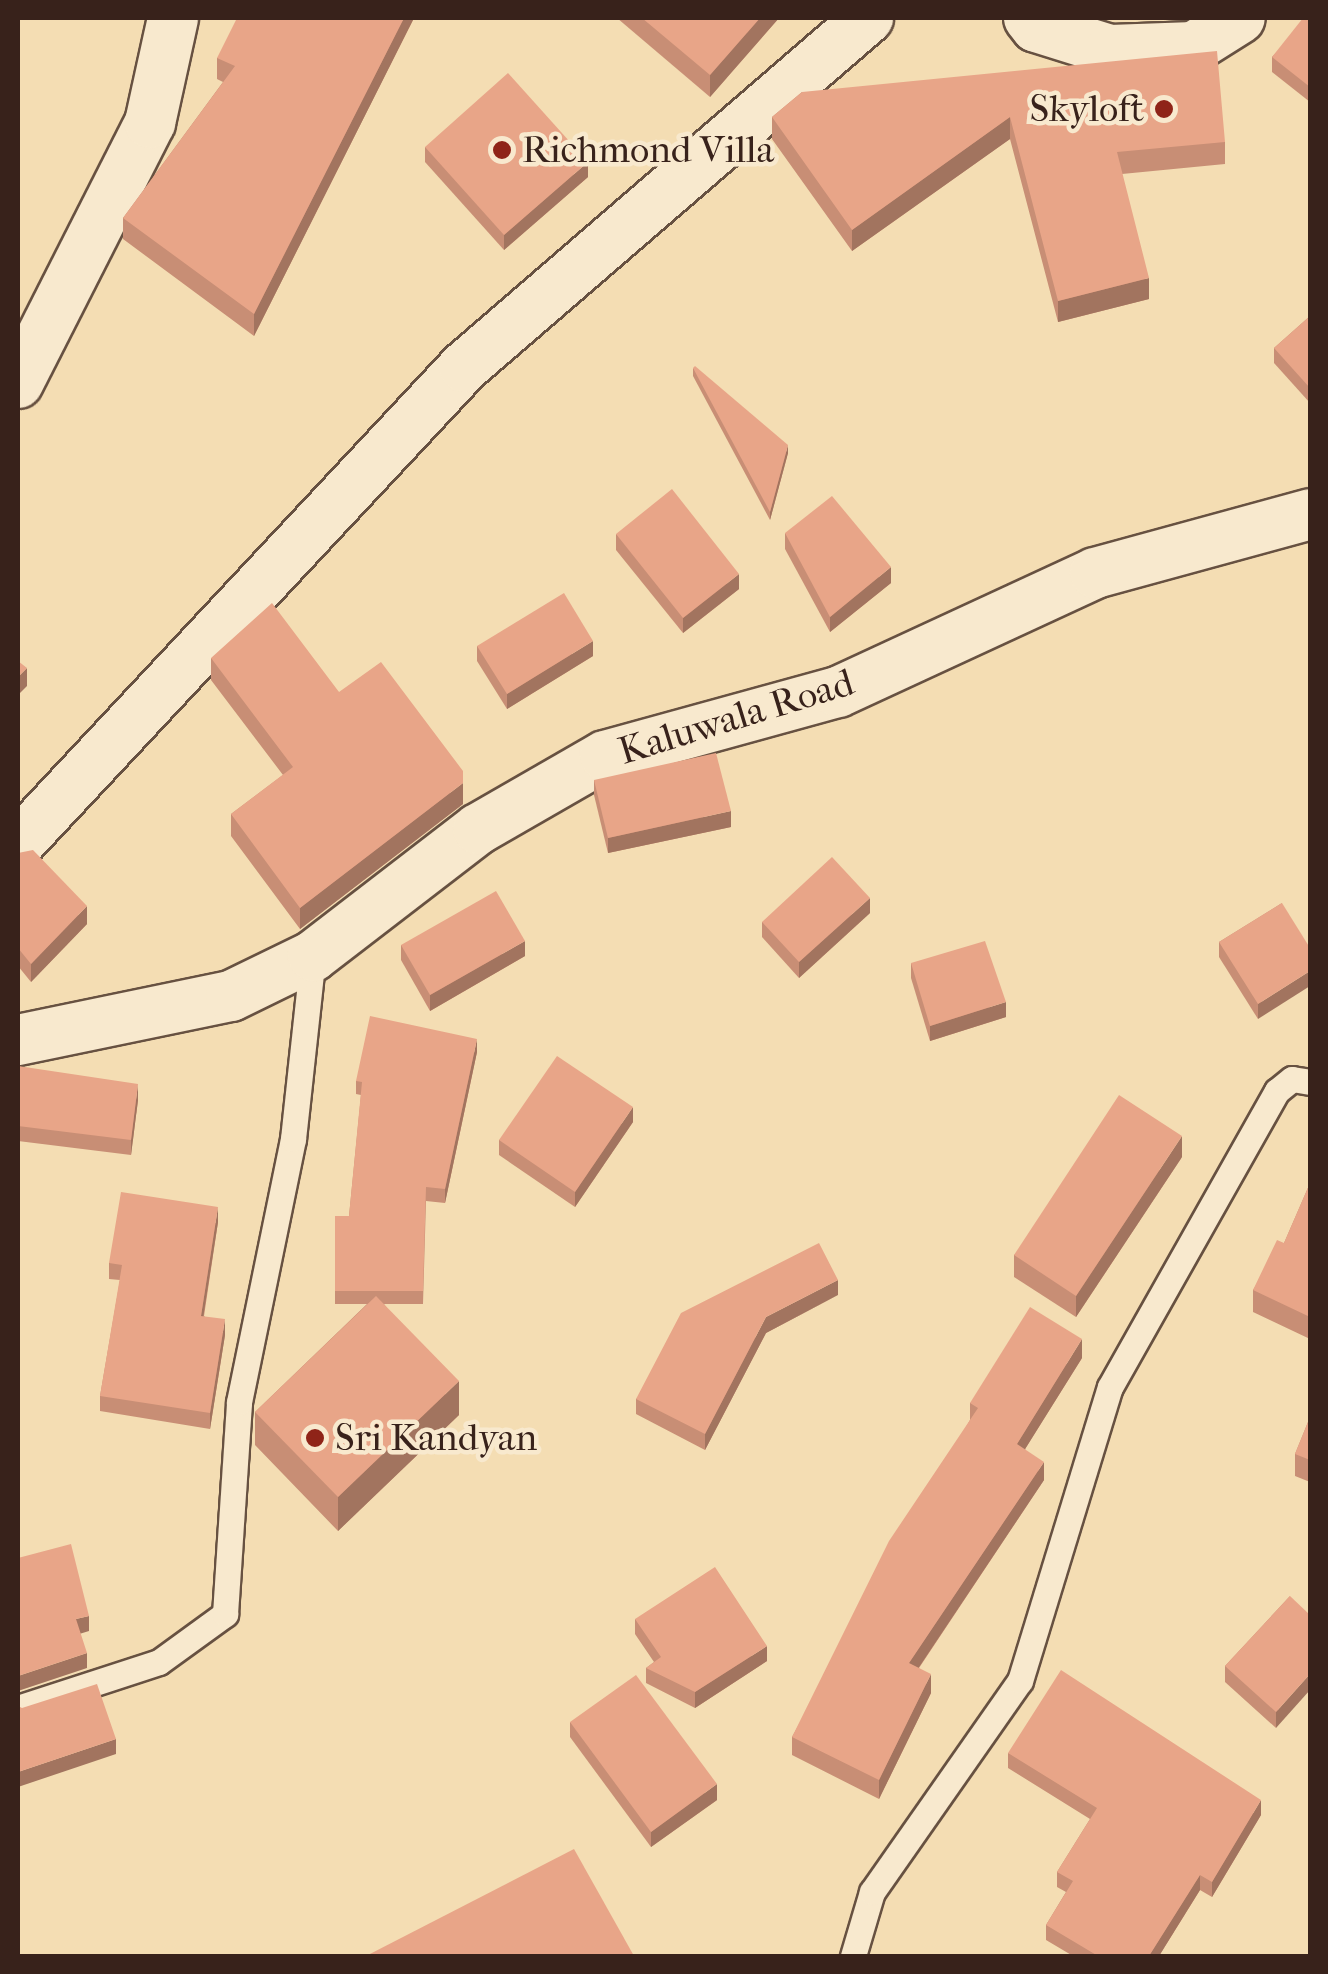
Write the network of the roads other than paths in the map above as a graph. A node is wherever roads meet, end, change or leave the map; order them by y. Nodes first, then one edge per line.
1 (174, 18) edge
2 (868, 18) edge
3 (1029, 18) edge
4 (1240, 18) edge
5 (18, 383) edge
6 (1310, 514) edge
7 (18, 844) edge
8 (313, 956) junction
9 (18, 1040) edge
10 (1310, 1082) edge
11 (18, 1708) edge
12 (853, 1956) edge

1 - 5 street
2 - 7 street
3 - 4 street
6 - 8 street, Kaluwala Road
8 - 9 street, Kaluwala Road
8 - 11 lane
10 - 12 lane

